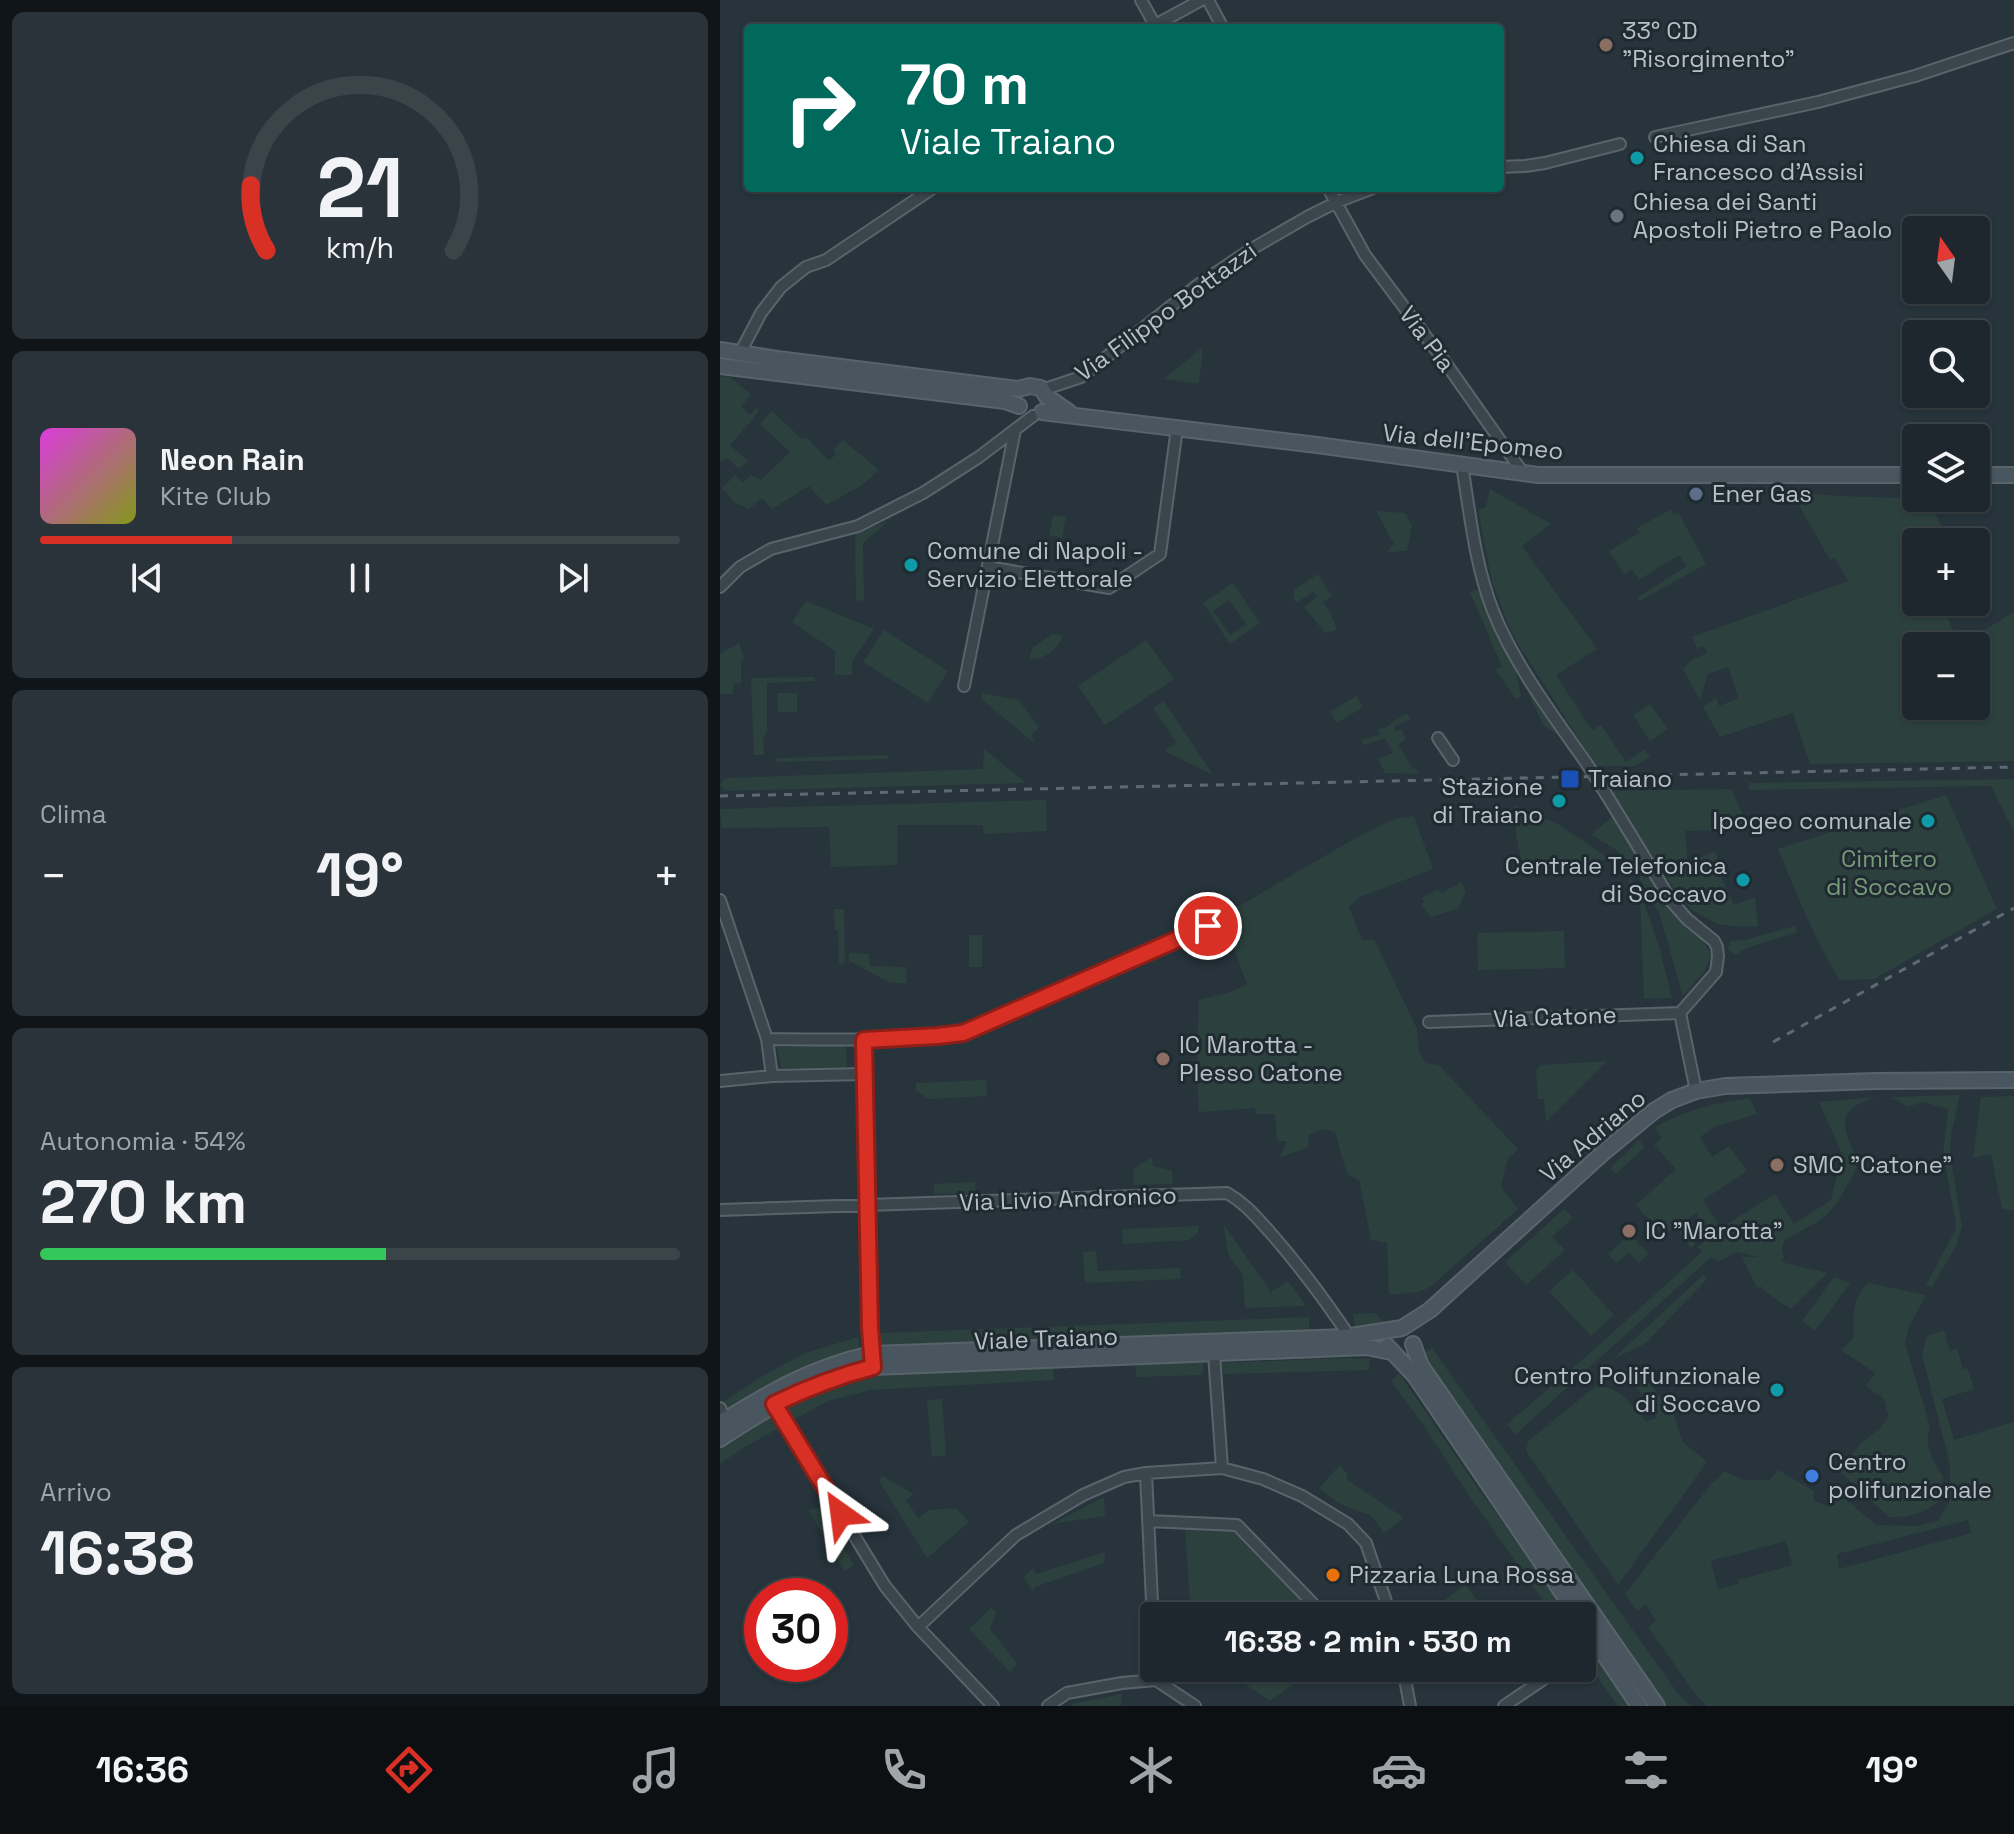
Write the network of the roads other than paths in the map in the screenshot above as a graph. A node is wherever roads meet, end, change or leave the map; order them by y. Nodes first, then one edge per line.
1 (1141, 0) edge
2 (1201, 0) edge
3 (1208, 0) edge
4 (1152, 24) edge
5 (1157, 24) edge
6 (1221, 24) edge
7 (2014, 43) edge
8 (1655, 137) dead end
9 (1620, 144) dead end
10 (1504, 167) edge
11 (927, 192) edge
12 (1331, 192) edge
13 (1363, 192) edge
14 (1337, 202) junction
15 (720, 350) edge
16 (740, 353) junction
17 (720, 366) edge
18 (1025, 388) junction
19 (1044, 394) junction
20 (1076, 416) junction
21 (1026, 417) junction
22 (1177, 428) junction
23 (1462, 465) junction
24 (1523, 473) junction
25 (1902, 475) edge
26 (1990, 475) edge
27 (2014, 475) edge
28 (988, 567) junction
29 (720, 587) edge
30 (964, 686) dead end
31 (1438, 738) dead end
32 (1453, 760) dead end
33 (720, 900) edge
34 (1208, 926) dead end
35 (1680, 1013) junction
36 (1429, 1022) dead end
37 (767, 1039) junction
38 (864, 1040) junction
39 (864, 1074) junction
40 (772, 1076) junction
41 (2014, 1080) edge
42 (720, 1081) edge
43 (1696, 1091) junction
44 (868, 1205) junction
45 (720, 1210) edge
46 (1405, 1335) junction
47 (1349, 1336) junction
48 (1214, 1348) junction
49 (1393, 1353) junction
50 (872, 1361) junction
51 (771, 1399) junction
52 (723, 1424) edge
53 (1222, 1468) junction
54 (1146, 1473) junction
55 (1148, 1521) junction
56 (1152, 1602) edge
57 (1311, 1602) edge
58 (1386, 1602) edge
59 (1568, 1602) edge
60 (918, 1627) junction
61 (1596, 1634) edge
62 (1602, 1639) junction
63 (1596, 1643) edge
64 (1140, 1681) edge
65 (1159, 1682) edge
66 (1406, 1682) edge
67 (1539, 1682) edge
68 (993, 1706) edge
69 (1048, 1706) edge
70 (1195, 1706) edge
71 (1410, 1706) edge
72 (1504, 1706) edge
73 (1639, 1706) edge
74 (1657, 1706) edge

1 - 4 street
2 - 5 street
3 - 6 street
7 - 8 street
9 - 10 street
11 - 16 street
12 - 14 street, Via Pia
13 - 14 street, Via Filippo Bottazzi
14 - 19 street, Via Filippo Bottazzi
14 - 24 street, Via Pia
15 - 16 street
16 - 18 street
17 - 21 street, Via dell'Epomeo
18 - 19 street
18 - 21 street
19 - 20 street, Via dell'Epomeo
19 - 21 street
20 - 21 street, Via dell'Epomeo
20 - 22 street, Via dell'Epomeo
21 - 28 street
21 - 29 street
22 - 23 street, Via dell'Epomeo
22 - 28 street
23 - 24 street, Via dell'Epomeo
23 - 35 street, bridge
24 - 25 street, Via dell'Epomeo
26 - 27 street
28 - 30 street
31 - 32 street
33 - 37 street
34 - 38 street
35 - 36 street, Via Catone
35 - 43 street
37 - 38 street
37 - 40 street
38 - 39 street
39 - 40 street
39 - 44 street
40 - 42 street
41 - 43 street, Via Adriano
43 - 46 street, Via Adriano
44 - 45 street, Via Livio Andronico
44 - 47 street, Via Livio Andronico
44 - 50 street
46 - 47 street, Viale Traiano
46 - 49 street
46 - 49 street
46 - 62 street
47 - 48 street, Viale Traiano
48 - 49 street, Viale Traiano
48 - 50 street, Viale Traiano
48 - 53 street
49 - 59 street
50 - 51 street, Viale Traiano
51 - 52 street, Viale Traiano
51 - 60 street
53 - 54 street
53 - 58 street
54 - 55 street
54 - 60 street
55 - 56 street
55 - 57 street
60 - 68 street
61 - 62 street
62 - 63 street
62 - 73 street
62 - 74 street
64 - 69 street
65 - 70 street
66 - 71 street
67 - 72 street

